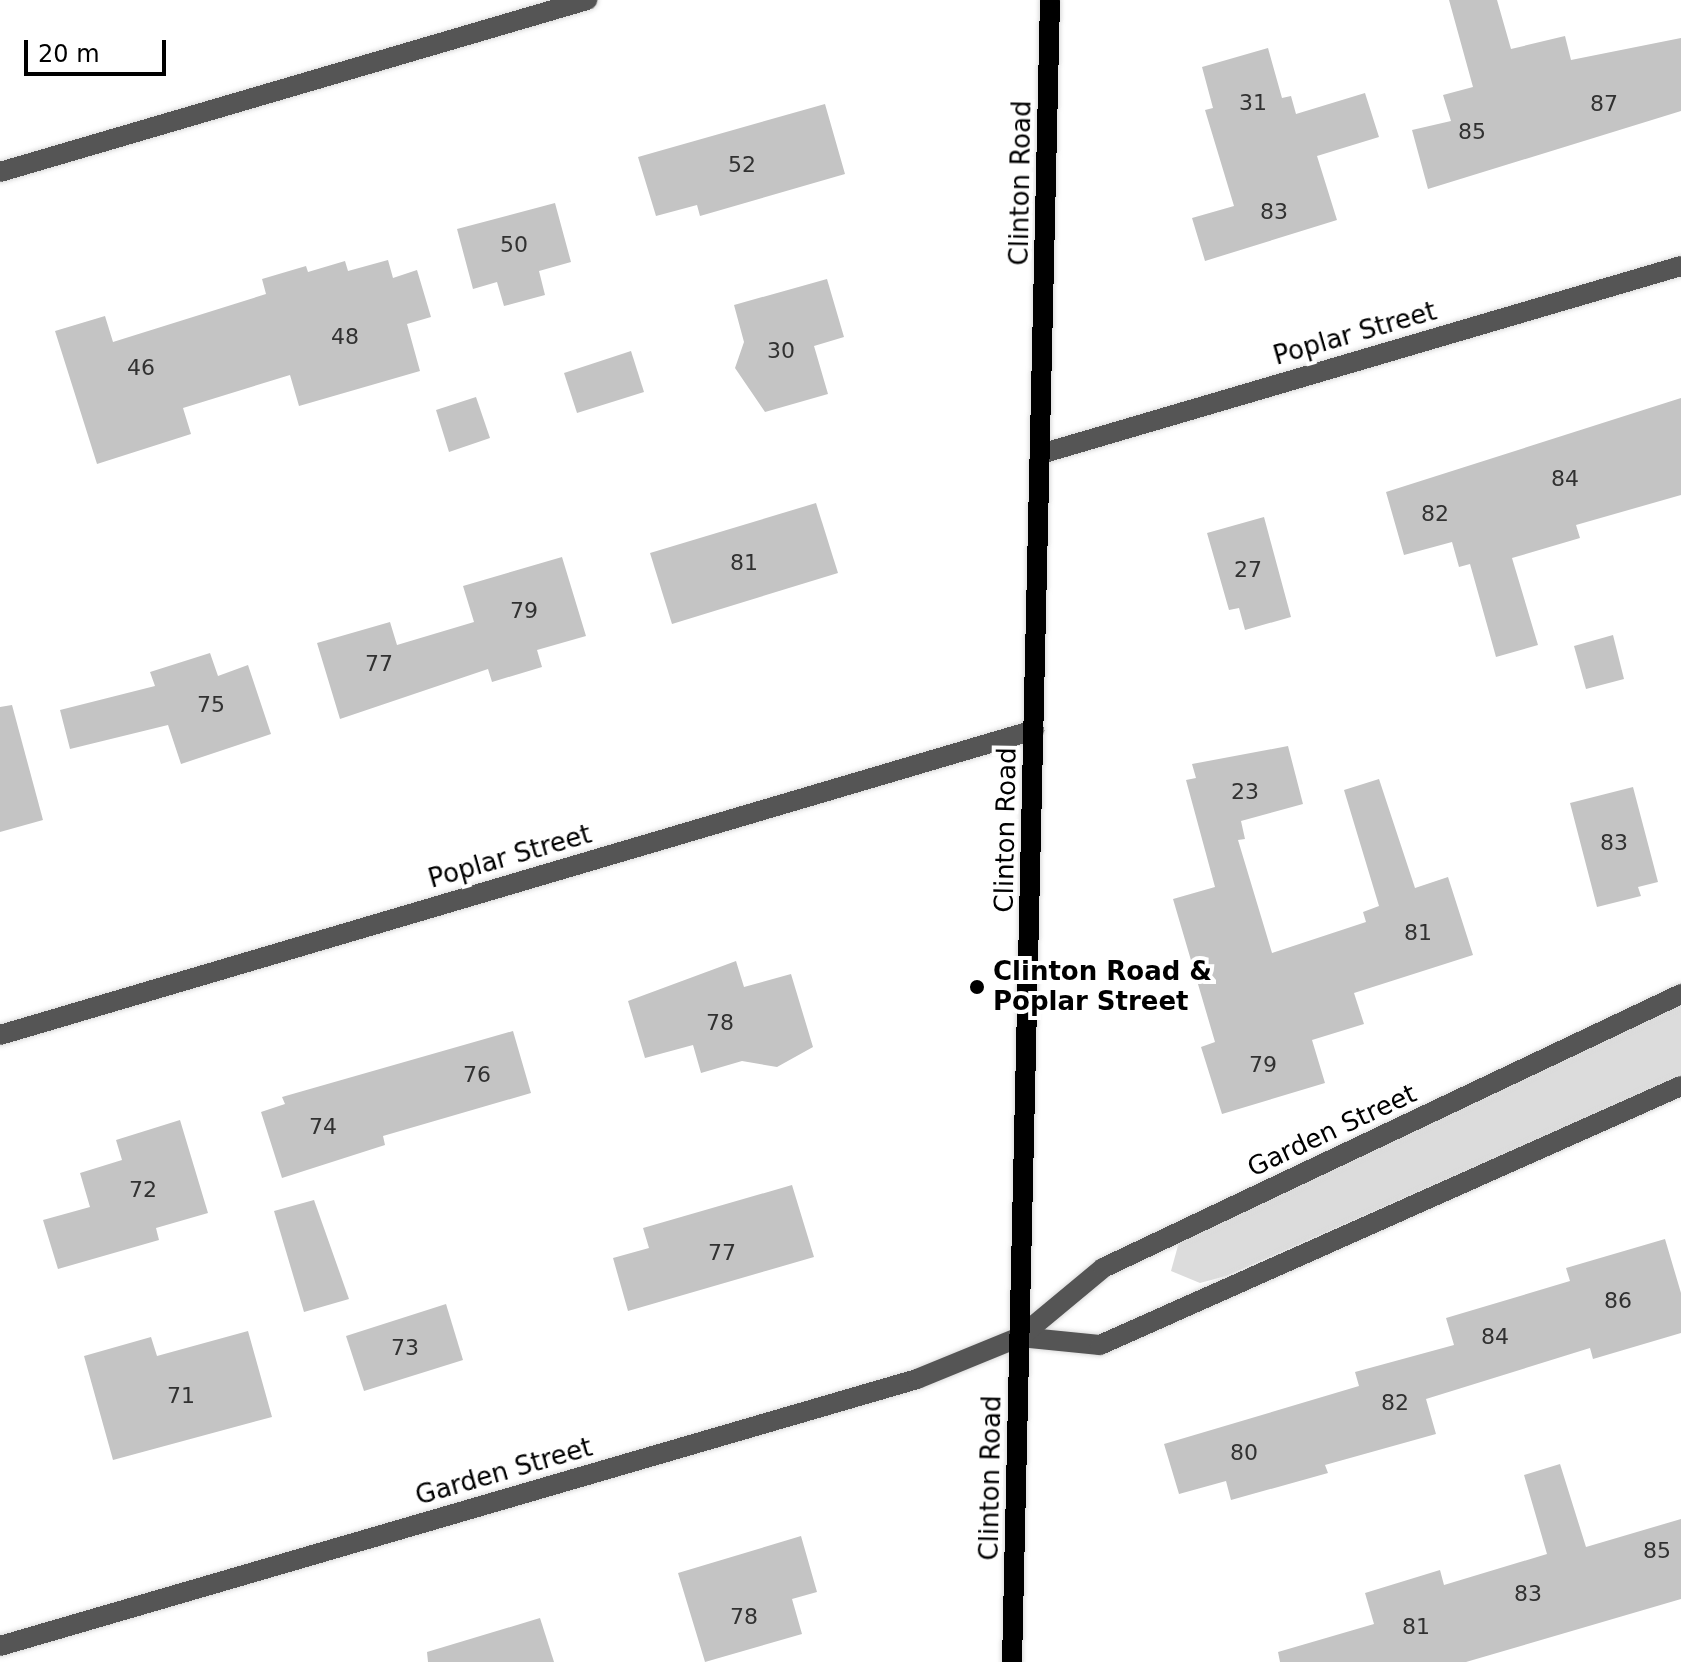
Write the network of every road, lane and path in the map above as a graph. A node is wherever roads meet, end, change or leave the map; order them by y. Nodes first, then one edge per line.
1 (587, 0) edge
2 (1050, 0) edge
3 (0, 172) edge
4 (1681, 266) edge
5 (1044, 453) junction
6 (1034, 730) junction
7 (1681, 994) edge
8 (0, 1035) edge
9 (1681, 1086) edge
10 (1020, 1337) junction
11 (0, 1646) edge
12 (1012, 1662) edge

1 - 3 street
2 - 5 main road, Clinton Road
4 - 5 street, Poplar Street
5 - 6 main road, Clinton Road
6 - 8 street, Poplar Street
6 - 10 main road, Clinton Road
7 - 10 street, Garden Street
9 - 10 street, Garden Street
10 - 11 street, Garden Street
10 - 12 main road, Clinton Road

